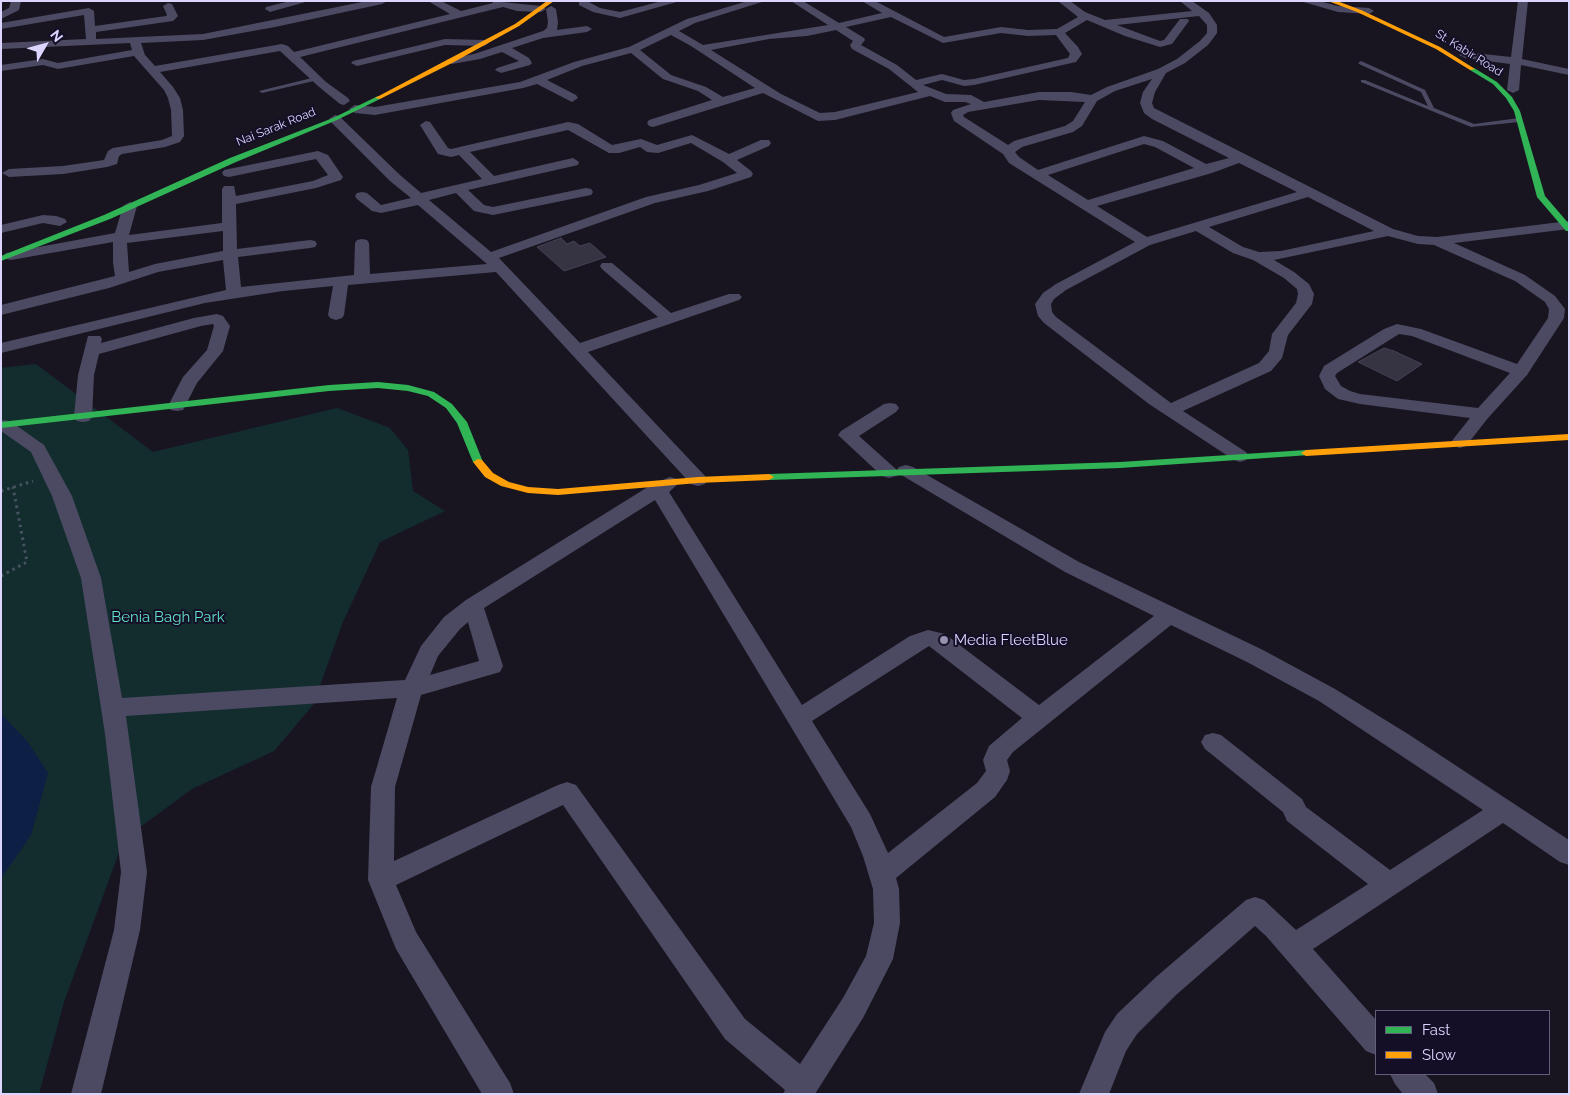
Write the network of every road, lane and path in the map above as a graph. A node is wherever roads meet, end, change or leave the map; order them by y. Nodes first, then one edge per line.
1 (16, 1) edge
2 (304, 1) edge
3 (382, 1) edge
4 (433, 1) edge
5 (675, 1) edge
6 (760, 1) edge
7 (796, 1) edge
8 (867, 1) edge
9 (1063, 1) edge
10 (1185, 1) edge
11 (1305, 1) edge
12 (1331, 1) edge
13 (1345, 1) edge
14 (1523, 1) edge
15 (499, 3) edge
16 (583, 3) edge
17 (267, 5) edge
18 (526, 5) edge
19 (168, 6) dead end
20 (549, 8) edge
21 (1359, 11) junction
22 (1371, 11) junction
23 (1202, 13) junction
24 (459, 14) junction
25 (891, 14) junction
26 (1084, 15) junction
27 (1, 16) edge
28 (1184, 21) dead end
29 (1104, 23) junction
30 (278, 24) junction
31 (1, 26) edge
32 (837, 26) junction
33 (587, 29) dead end
34 (670, 30) junction
35 (1059, 32) junction
36 (541, 35) junction
37 (91, 36) junction
38 (463, 42) junction
39 (484, 43) junction
40 (1, 46) edge
41 (136, 46) junction
42 (282, 47) junction
43 (504, 48) junction
44 (702, 48) junction
45 (633, 49) junction
46 (1465, 55) junction
47 (291, 56) junction
48 (434, 57) dead end
49 (452, 61) junction
50 (1517, 61) junction
51 (356, 62) dead end
52 (1361, 63) dead end
53 (1, 68) edge
54 (152, 70) junction
55 (501, 70) dead end
56 (1162, 71) junction
57 (1569, 72) edge
58 (316, 79) junction
59 (538, 80) junction
60 (1363, 81) dead end
61 (913, 84) junction
62 (764, 89) junction
63 (1513, 90) junction
64 (262, 91) dead end
65 (932, 92) junction
66 (358, 94) dead end
67 (572, 98) dead end
68 (1093, 99) junction
69 (722, 101) junction
70 (984, 106) junction
71 (1432, 108) junction
72 (338, 109) junction
73 (355, 109) junction
74 (1531, 116) dead end
75 (1519, 120) junction
76 (653, 123) dead end
77 (426, 125) dead end
78 (765, 143) dead end
79 (1008, 151) junction
80 (462, 152) junction
81 (1241, 158) junction
82 (728, 159) junction
83 (573, 162) dead end
84 (231, 166) junction
85 (1207, 170) junction
86 (9, 173) dead end
87 (1038, 174) junction
88 (490, 180) junction
89 (458, 188) junction
90 (586, 192) dead end
91 (1310, 192) junction
92 (362, 196) dead end
93 (420, 199) junction
94 (230, 201) junction
95 (1087, 205) junction
96 (130, 206) junction
97 (74, 216) dead end
98 (1567, 219) edge
99 (60, 222) junction
100 (230, 226) junction
101 (1197, 226) junction
102 (1, 229) edge
103 (1388, 232) junction
104 (26, 235) dead end
105 (121, 238) junction
106 (1437, 241) junction
107 (362, 242) dead end
108 (1145, 242) junction
109 (310, 244) dead end
110 (230, 254) junction
111 (1258, 257) junction
112 (5, 258) edge
113 (494, 262) junction
114 (607, 266) dead end
115 (123, 278) junction
116 (362, 279) junction
117 (341, 281) junction
118 (234, 293) junction
119 (734, 297) dead end
120 (1, 310) edge
121 (336, 315) dead end
122 (669, 320) junction
123 (97, 325) junction
124 (1, 348) edge
125 (577, 350) junction
126 (91, 351) junction
127 (1521, 371) junction
128 (177, 406) junction
129 (890, 408) dead end
130 (1170, 410) junction
131 (1482, 414) junction
132 (83, 417) junction
133 (3, 425) edge
134 (1569, 437) edge
135 (1460, 442) junction
136 (1240, 456) junction
137 (898, 472) junction
138 (52, 474) junction
139 (698, 480) junction
140 (664, 486) junction
141 (13, 487) junction
142 (1, 491) edge
143 (1, 576) edge
144 (473, 605) junction
145 (1169, 615) junction
146 (413, 688) junction
147 (112, 708) junction
148 (799, 718) junction
149 (1040, 719) junction
150 (1214, 742) dead end
151 (1503, 810) junction
152 (1569, 854) edge
153 (882, 873) junction
154 (382, 880) junction
155 (1388, 884) junction
156 (1294, 947) junction
157 (1375, 1040) edge
158 (1406, 1075) edge
159 (801, 1090) edge
160 (86, 1094) edge
161 (499, 1094) edge
162 (1094, 1094) edge
163 (1422, 1094) edge

1 - 27 street
2 - 17 street
3 - 30 street
4 - 24 street
5 - 16 street
6 - 34 street
7 - 32 street
8 - 25 street
9 - 26 street
10 - 23 street
11 - 21 street
12 - 21 main road, St. Kabir Road
13 - 22 main road, St. Kabir Road
14 - 50 street
15 - 18 street
15 - 24 street
17 - 30 street
18 - 20 street
18 - 38 main road
19 - 37 street
20 - 36 street
20 - 39 main road, Nai Sarak Road
21 - 22 street
21 - 75 main road, St. Kabir Road
22 - 46 main road, St. Kabir Road
23 - 29 street
23 - 56 street
24 - 47 street
25 - 32 street
25 - 35 street
26 - 29 street
26 - 35 street
28 - 29 street
30 - 41 street
30 - 42 street
31 - 37 street
32 - 44 street
32 - 61 street
33 - 36 street
34 - 44 street
34 - 45 street
35 - 61 street
36 - 43 street
37 - 40 street
37 - 41 street
38 - 39 street
38 - 48 main road
38 - 51 street
39 - 49 main road, Nai Sarak Road
41 - 53 street
41 - 54 street
42 - 47 street
42 - 54 street
43 - 49 street
43 - 55 street
44 - 62 street
45 - 59 street
45 - 69 street
46 - 50 street
46 - 63 main road, St. Kabir Road
47 - 58 street
49 - 73 main road, Nai Sarak Road
50 - 57 street
50 - 63 street
52 - 71 lane
54 - 86 street
56 - 68 street
56 - 81 street
58 - 64 lane
58 - 72 street
59 - 67 street
59 - 73 street
60 - 71 lane
61 - 65 street
62 - 65 street
62 - 69 street
63 - 74 main road, St. Kabir Road
65 - 70 street
66 - 72 main road, Nai Sarak Road
68 - 70 street
68 - 79 street
69 - 76 street
70 - 79 street
71 - 75 lane
72 - 73 main road, Nai Sarak Road
72 - 84 main road, Nai Sarak Road
72 - 93 street
75 - 98 main road, St. Kabir Road
77 - 80 street
78 - 82 street
79 - 87 street
80 - 82 street
80 - 88 street
81 - 85 street
81 - 91 street
82 - 113 street
83 - 88 street
84 - 94 street
84 - 94 street
84 - 96 main road, Nai Sarak Road
85 - 87 street
85 - 95 street
87 - 95 street
88 - 89 street
89 - 90 street
89 - 93 street
91 - 101 street
91 - 103 street
92 - 93 street
93 - 113 street
94 - 100 street
95 - 108 street
96 - 105 street
96 - 112 main road, Nai Sarak Road
97 - 99 main road
98 - 106 street
99 - 102 street
99 - 104 main road
100 - 105 street
100 - 110 street
101 - 108 street
101 - 111 street
103 - 106 street
103 - 111 street
105 - 112 street
105 - 115 street
106 - 127 street
107 - 116 street
108 - 130 street
109 - 110 street
110 - 115 street
110 - 118 street
111 - 130 street
113 - 116 street
113 - 125 street
114 - 122 street
115 - 120 street
116 - 117 street
117 - 118 street
117 - 121 street
118 - 123 street
119 - 122 street
122 - 125 street
123 - 124 street
123 - 126 street
125 - 139 street
126 - 128 street
126 - 132 street
127 - 131 street
127 - 131 street
128 - 132 main road
128 - 140 main road
129 - 137 street
130 - 136 street
131 - 135 street
132 - 133 main road
133 - 138 street
134 - 135 main road
135 - 136 main road
136 - 137 main road
137 - 139 main road
137 - 145 street
138 - 141 path
138 - 147 street
139 - 140 main road
140 - 144 street
140 - 148 street
141 - 142 path
141 - 143 path
144 - 146 street
144 - 146 street
145 - 149 street
145 - 151 street
146 - 147 street
146 - 154 street
147 - 160 street
148 - 149 street
148 - 153 street
149 - 153 street
150 - 155 street
151 - 152 street
151 - 155 street
153 - 159 street
154 - 159 street
154 - 161 street
155 - 156 street
156 - 157 street
156 - 162 street
158 - 163 street

